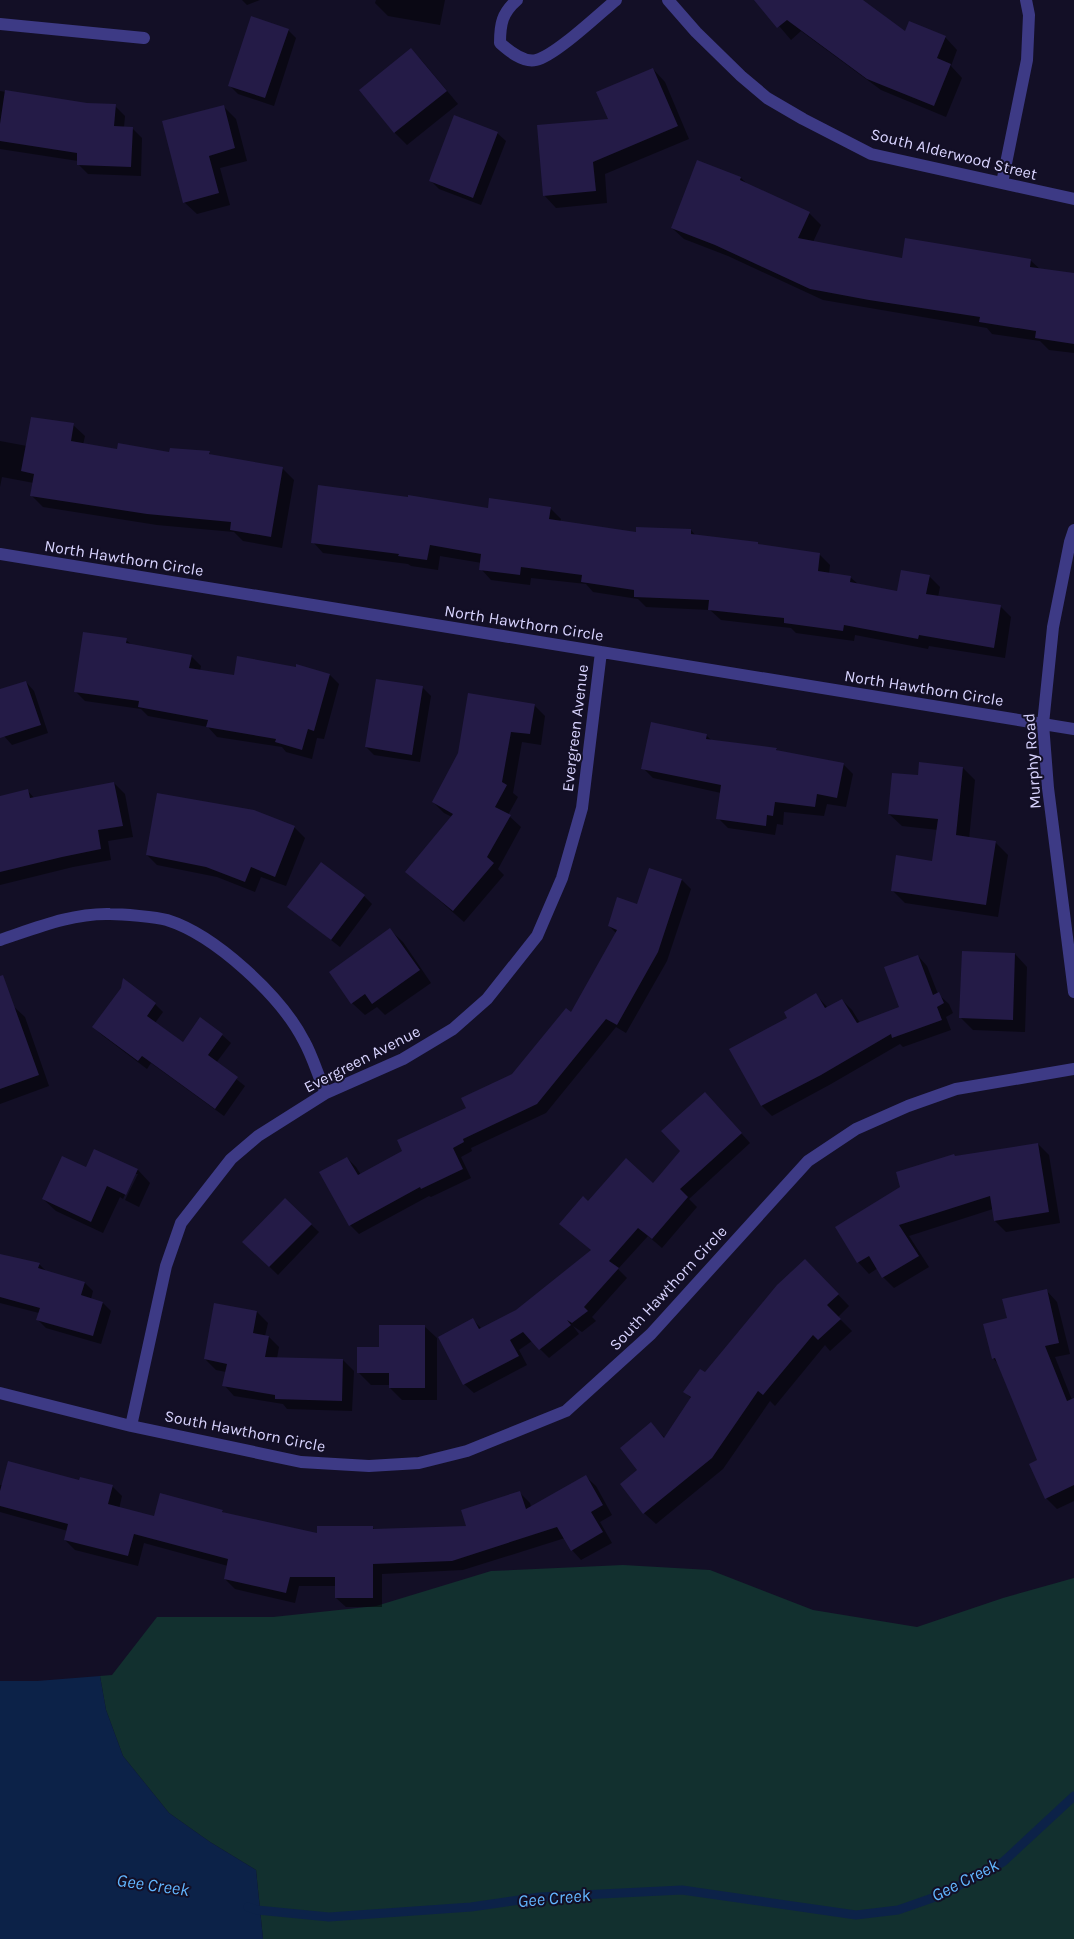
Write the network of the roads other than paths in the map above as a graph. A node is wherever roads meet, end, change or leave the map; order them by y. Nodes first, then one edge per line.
1 (517, 0) edge
2 (616, 0) edge
3 (668, 0) edge
4 (1026, 0) edge
5 (0, 24) edge
6 (144, 38) dead end
7 (1002, 183) junction
8 (1074, 199) edge
9 (1074, 530) edge
10 (0, 554) edge
11 (601, 652) junction
12 (1043, 724) junction
13 (1074, 729) edge
14 (0, 940) edge
15 (1074, 992) edge
16 (1074, 1069) edge
17 (326, 1093) junction
18 (0, 1394) edge
19 (131, 1426) junction

1 - 2 street
3 - 7 street, South Alderwood Street
4 - 7 street
5 - 6 street
7 - 8 street, South Alderwood Street
9 - 12 street, Murphy Road
10 - 11 street, North Hawthorn Circle
11 - 12 street, North Hawthorn Circle
11 - 17 street, Evergreen Avenue
12 - 13 street, North Hawthorn Circle
12 - 15 street, Murphy Road
14 - 17 street
16 - 19 street, South Hawthorn Circle
17 - 19 street, Evergreen Avenue
18 - 19 street, South Hawthorn Circle

